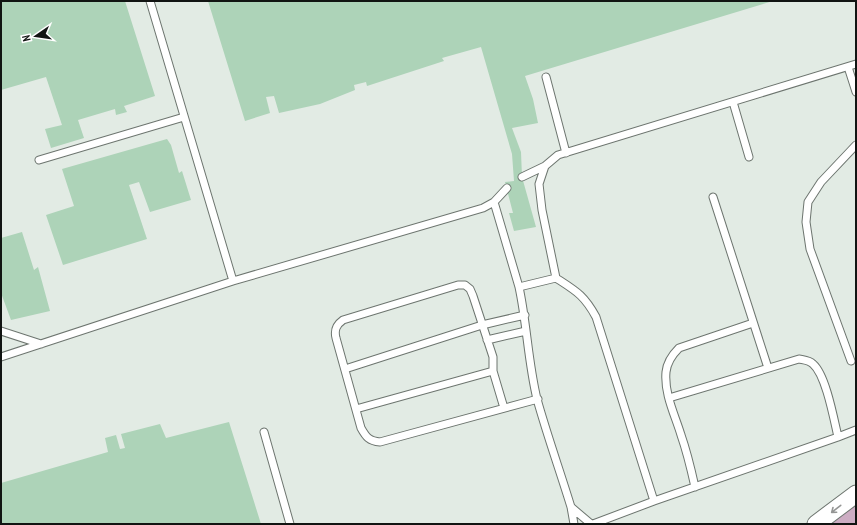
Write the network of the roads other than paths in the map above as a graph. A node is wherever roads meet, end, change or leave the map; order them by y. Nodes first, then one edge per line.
1 (150, 1) edge
2 (856, 64) edge
3 (848, 67) junction
4 (546, 77) dead end
5 (856, 92) edge
6 (733, 102) junction
7 (184, 117) junction
8 (856, 145) edge
9 (566, 153) junction
10 (749, 157) dead end
11 (39, 160) dead end
12 (545, 166) junction
13 (522, 177) dead end
14 (507, 188) dead end
15 (713, 197) dead end
16 (494, 202) junction
17 (556, 278) junction
18 (233, 281) junction
19 (519, 287) junction
20 (525, 315) junction
21 (753, 323) junction
22 (482, 325) junction
23 (1, 331) edge
24 (526, 331) junction
25 (486, 340) junction
26 (41, 344) junction
27 (1, 357) edge
28 (851, 361) dead end
29 (768, 368) junction
30 (345, 369) junction
31 (493, 371) junction
32 (669, 398) junction
33 (538, 399) junction
34 (504, 408) junction
35 (356, 409) junction
36 (856, 430) edge
37 (264, 432) dead end
38 (838, 438) junction
39 (695, 486) junction
40 (856, 494) edge
41 (654, 501) junction
42 (571, 507) junction
43 (290, 524) edge
44 (574, 524) edge
45 (592, 524) edge
46 (816, 524) edge

1 - 7 lane
2 - 3 lane
3 - 5 lane
3 - 6 lane
4 - 9 lane
6 - 9 lane
6 - 10 lane
7 - 11 lane
7 - 18 lane
8 - 28 lane
9 - 12 lane
12 - 13 lane
12 - 17 lane
14 - 16 lane
15 - 21 lane
16 - 18 lane
16 - 19 lane
17 - 19 lane
17 - 41 lane
18 - 26 lane
19 - 20 lane
20 - 22 lane
20 - 24 lane
21 - 29 lane
21 - 32 lane
22 - 25 lane
22 - 30 lane
22 - 30 lane
23 - 26 lane
24 - 25 lane
24 - 33 lane
25 - 31 lane
26 - 27 lane
29 - 32 lane
29 - 38 lane
30 - 35 lane
31 - 34 lane
31 - 35 lane
32 - 39 lane
33 - 34 lane
33 - 42 lane
34 - 35 lane
36 - 38 lane
37 - 43 lane
38 - 39 lane
39 - 41 lane
40 -> 46 street
41 - 45 lane
42 - 44 lane
42 - 45 lane

